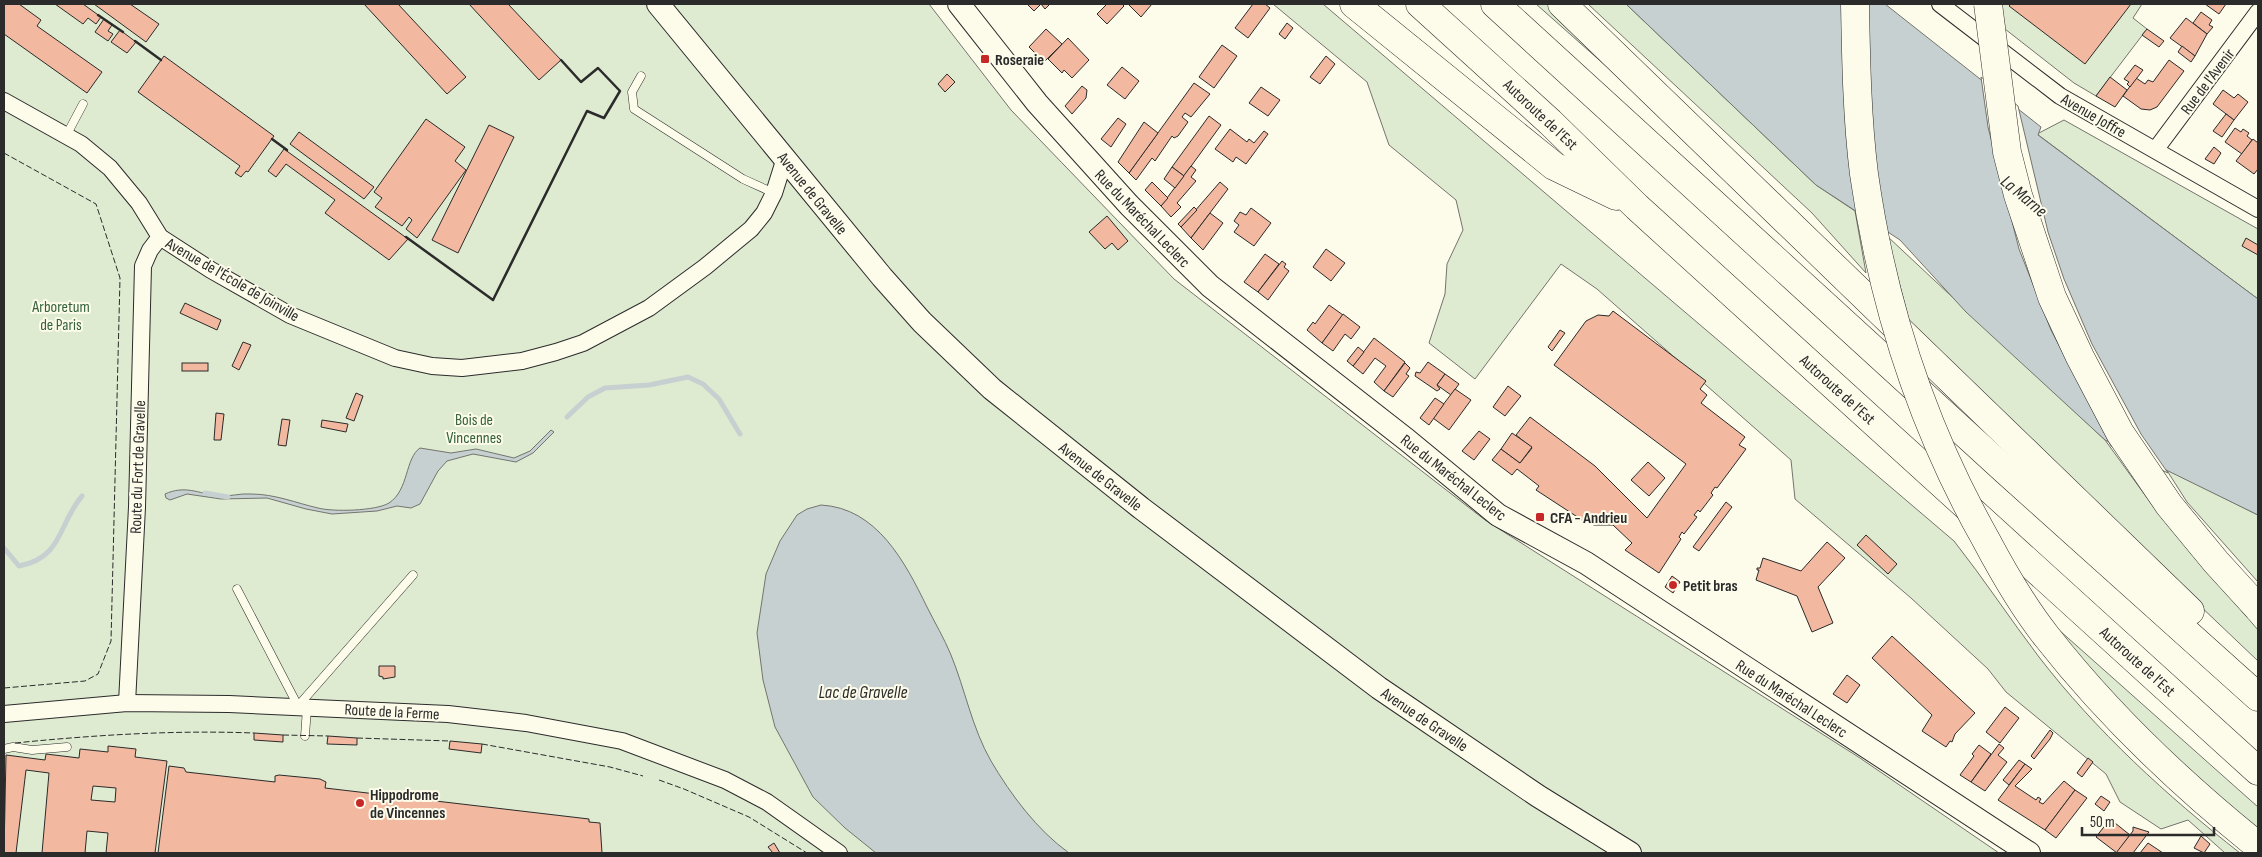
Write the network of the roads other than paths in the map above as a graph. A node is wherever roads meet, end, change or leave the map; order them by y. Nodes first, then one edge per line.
1 (658, 4) edge
2 (959, 4) edge
3 (1354, 4) edge
4 (1420, 4) edge
5 (1495, 4) edge
6 (1562, 4) edge
7 (1855, 4) edge
8 (1940, 4) edge
9 (1988, 4) edge
10 (2258, 12) edge
11 (641, 76) dead end
12 (4, 101) edge
13 (83, 104) dead end
14 (66, 136) junction
15 (2156, 149) junction
16 (785, 158) junction
17 (774, 193) junction
18 (1638, 207) junction
19 (2258, 209) edge
20 (160, 237) junction
21 (412, 575) dead end
22 (237, 588) dead end
23 (2258, 608) edge
24 (2249, 688) edge
25 (127, 703) junction
26 (302, 707) junction
27 (4, 714) edge
28 (305, 736) dead end
29 (4, 742) edge
30 (13, 747) junction
31 (67, 747) dead end
32 (4, 749) edge
33 (2258, 772) edge
34 (2258, 846) edge
35 (833, 851) edge
36 (1630, 853) edge
37 (2029, 853) edge

1 - 16 street, Avenue de Gravelle
2 - 37 street, Rue du Maréchal Leclerc
3 - 18 highway
4 - 18 highway, Autoroute de l’Est
5 - 24 highway
6 - 24 highway
7 - 34 highway, bridge
8 - 15 street, Avenue Joffre
9 - 23 highway, bridge
10 - 15 street, Rue de l'Avenir
11 - 17 lane
12 - 14 street, Avenue de l'École de Joinville
13 - 14 lane
14 - 20 street, Avenue de l'École de Joinville
15 - 19 street, Avenue Joffre
16 - 17 street, Avenue de l'École de Joinville
16 - 36 street, Avenue de Gravelle
17 - 20 street, Avenue de l'École de Joinville
18 - 33 highway, Autoroute de l’Est
20 - 25 street, Route du Fort de Gravelle
21 - 26 lane
22 - 26 lane
25 - 26 street, Route de la Ferme
25 - 27 street, Route de la Ferme
26 - 28 lane
26 - 35 street, Route de la Ferme
29 - 30 lane
30 - 31 lane
30 - 32 lane

